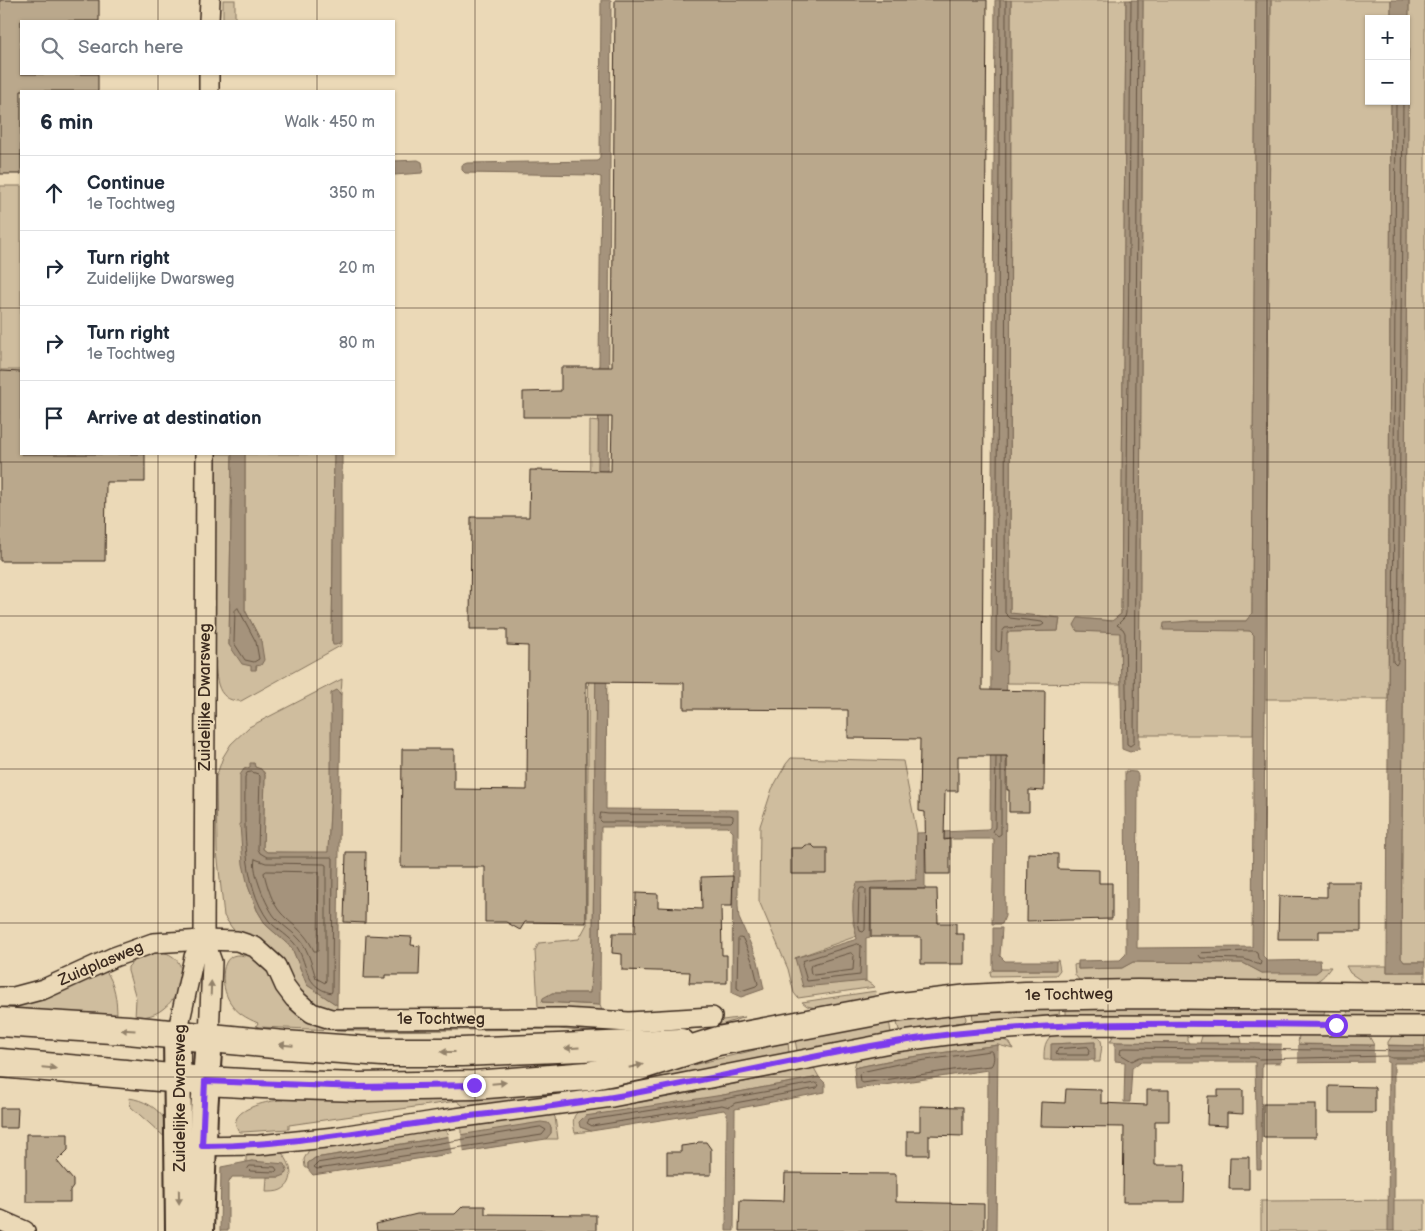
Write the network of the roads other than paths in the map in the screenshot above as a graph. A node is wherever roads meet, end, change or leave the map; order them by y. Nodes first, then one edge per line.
1 (210, 0) edge
2 (210, 20) edge
3 (209, 75) edge
4 (209, 90) edge
5 (206, 455) edge
6 (204, 940) junction
7 (0, 997) edge
8 (1425, 997) edge
9 (0, 1022) edge
10 (1425, 1026) edge
11 (715, 1029) junction
12 (177, 1034) junction
13 (209, 1037) junction
14 (0, 1063) edge
15 (178, 1078) junction
16 (205, 1081) junction
17 (190, 1146) junction
18 (0, 1220) edge
19 (25, 1231) edge
20 (179, 1231) edge
21 (200, 1231) edge

1 - 2 street
3 - 4 street
5 - 6 street, Zuidelijke Dwarsweg
6 - 7 street, Zuidplasweg
6 - 11 street, 1e Tochtweg
6 - 12 street, Zuidelijke Dwarsweg
13 -> 6 street, Zuidelijke Dwarsweg
8 - 11 main road, 1e Tochtweg
12 -> 9 main road
10 - 17 street, 1e Tochtweg
11 -> 13 main road, 1e Tochtweg
16 -> 11 main road, 1e Tochtweg
12 - 13 main road, 1e Tochtweg
12 - 15 street, Zuidelijke Dwarsweg
13 - 16 street, Zuidelijke Dwarsweg
14 -> 15 main road
15 - 16 main road, 1e Tochtweg
15 - 17 street, Zuidelijke Dwarsweg
16 - 17 street, Zuidelijke Dwarsweg
17 -> 20 street, Zuidelijke Dwarsweg
17 - 21 street, Zuidelijke Dwarsweg
18 - 19 street

